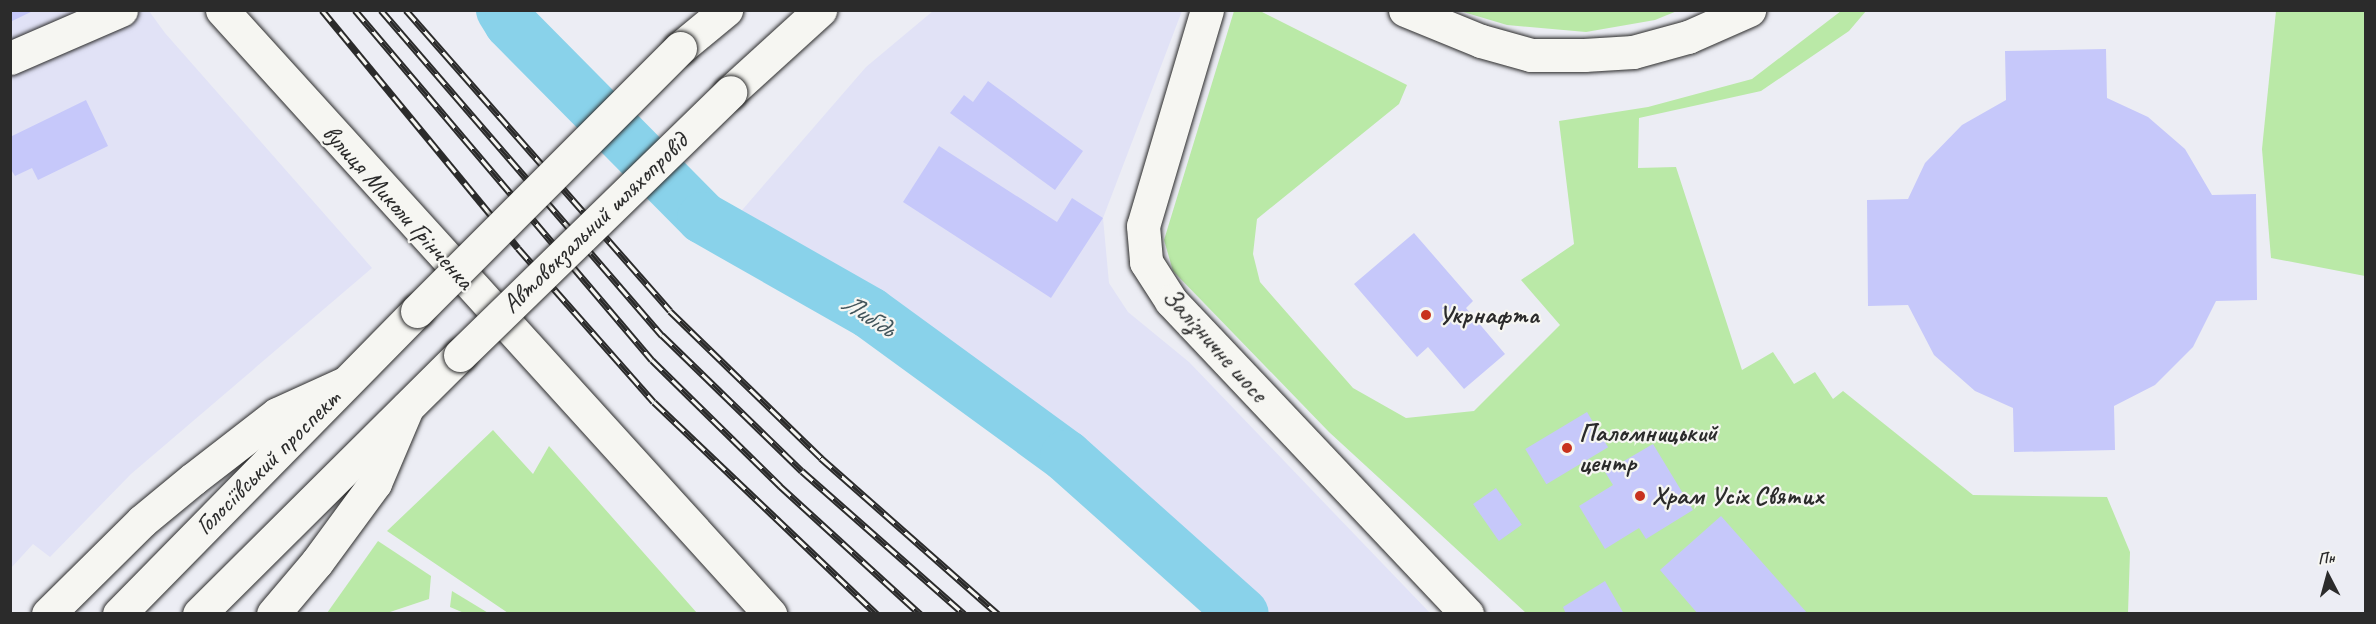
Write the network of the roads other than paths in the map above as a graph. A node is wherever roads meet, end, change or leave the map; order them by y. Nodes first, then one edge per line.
1 (121, 10) edge
2 (222, 10) edge
3 (726, 10) edge
4 (820, 10) edge
5 (1207, 10) edge
6 (1405, 10) edge
7 (1749, 10) edge
8 (10, 58) edge
9 (346, 382) junction
10 (410, 402) junction
11 (119, 613) edge
12 (48, 614) edge
13 (199, 614) edge
14 (273, 614) edge
15 (770, 614) edge
16 (1467, 614) edge

1 - 8 main road
2 - 15 main road, вулиця Миколи Грінченка
3 - 9 main road, Голосіївський проспект, bridge
4 - 10 main road, Автовокзальний шляхопровід, bridge
5 - 16 main road, Залізничне шосе
6 - 7 main road
9 - 11 main road, Голосіївський проспект
9 - 12 main road
10 - 13 main road
10 - 14 main road

